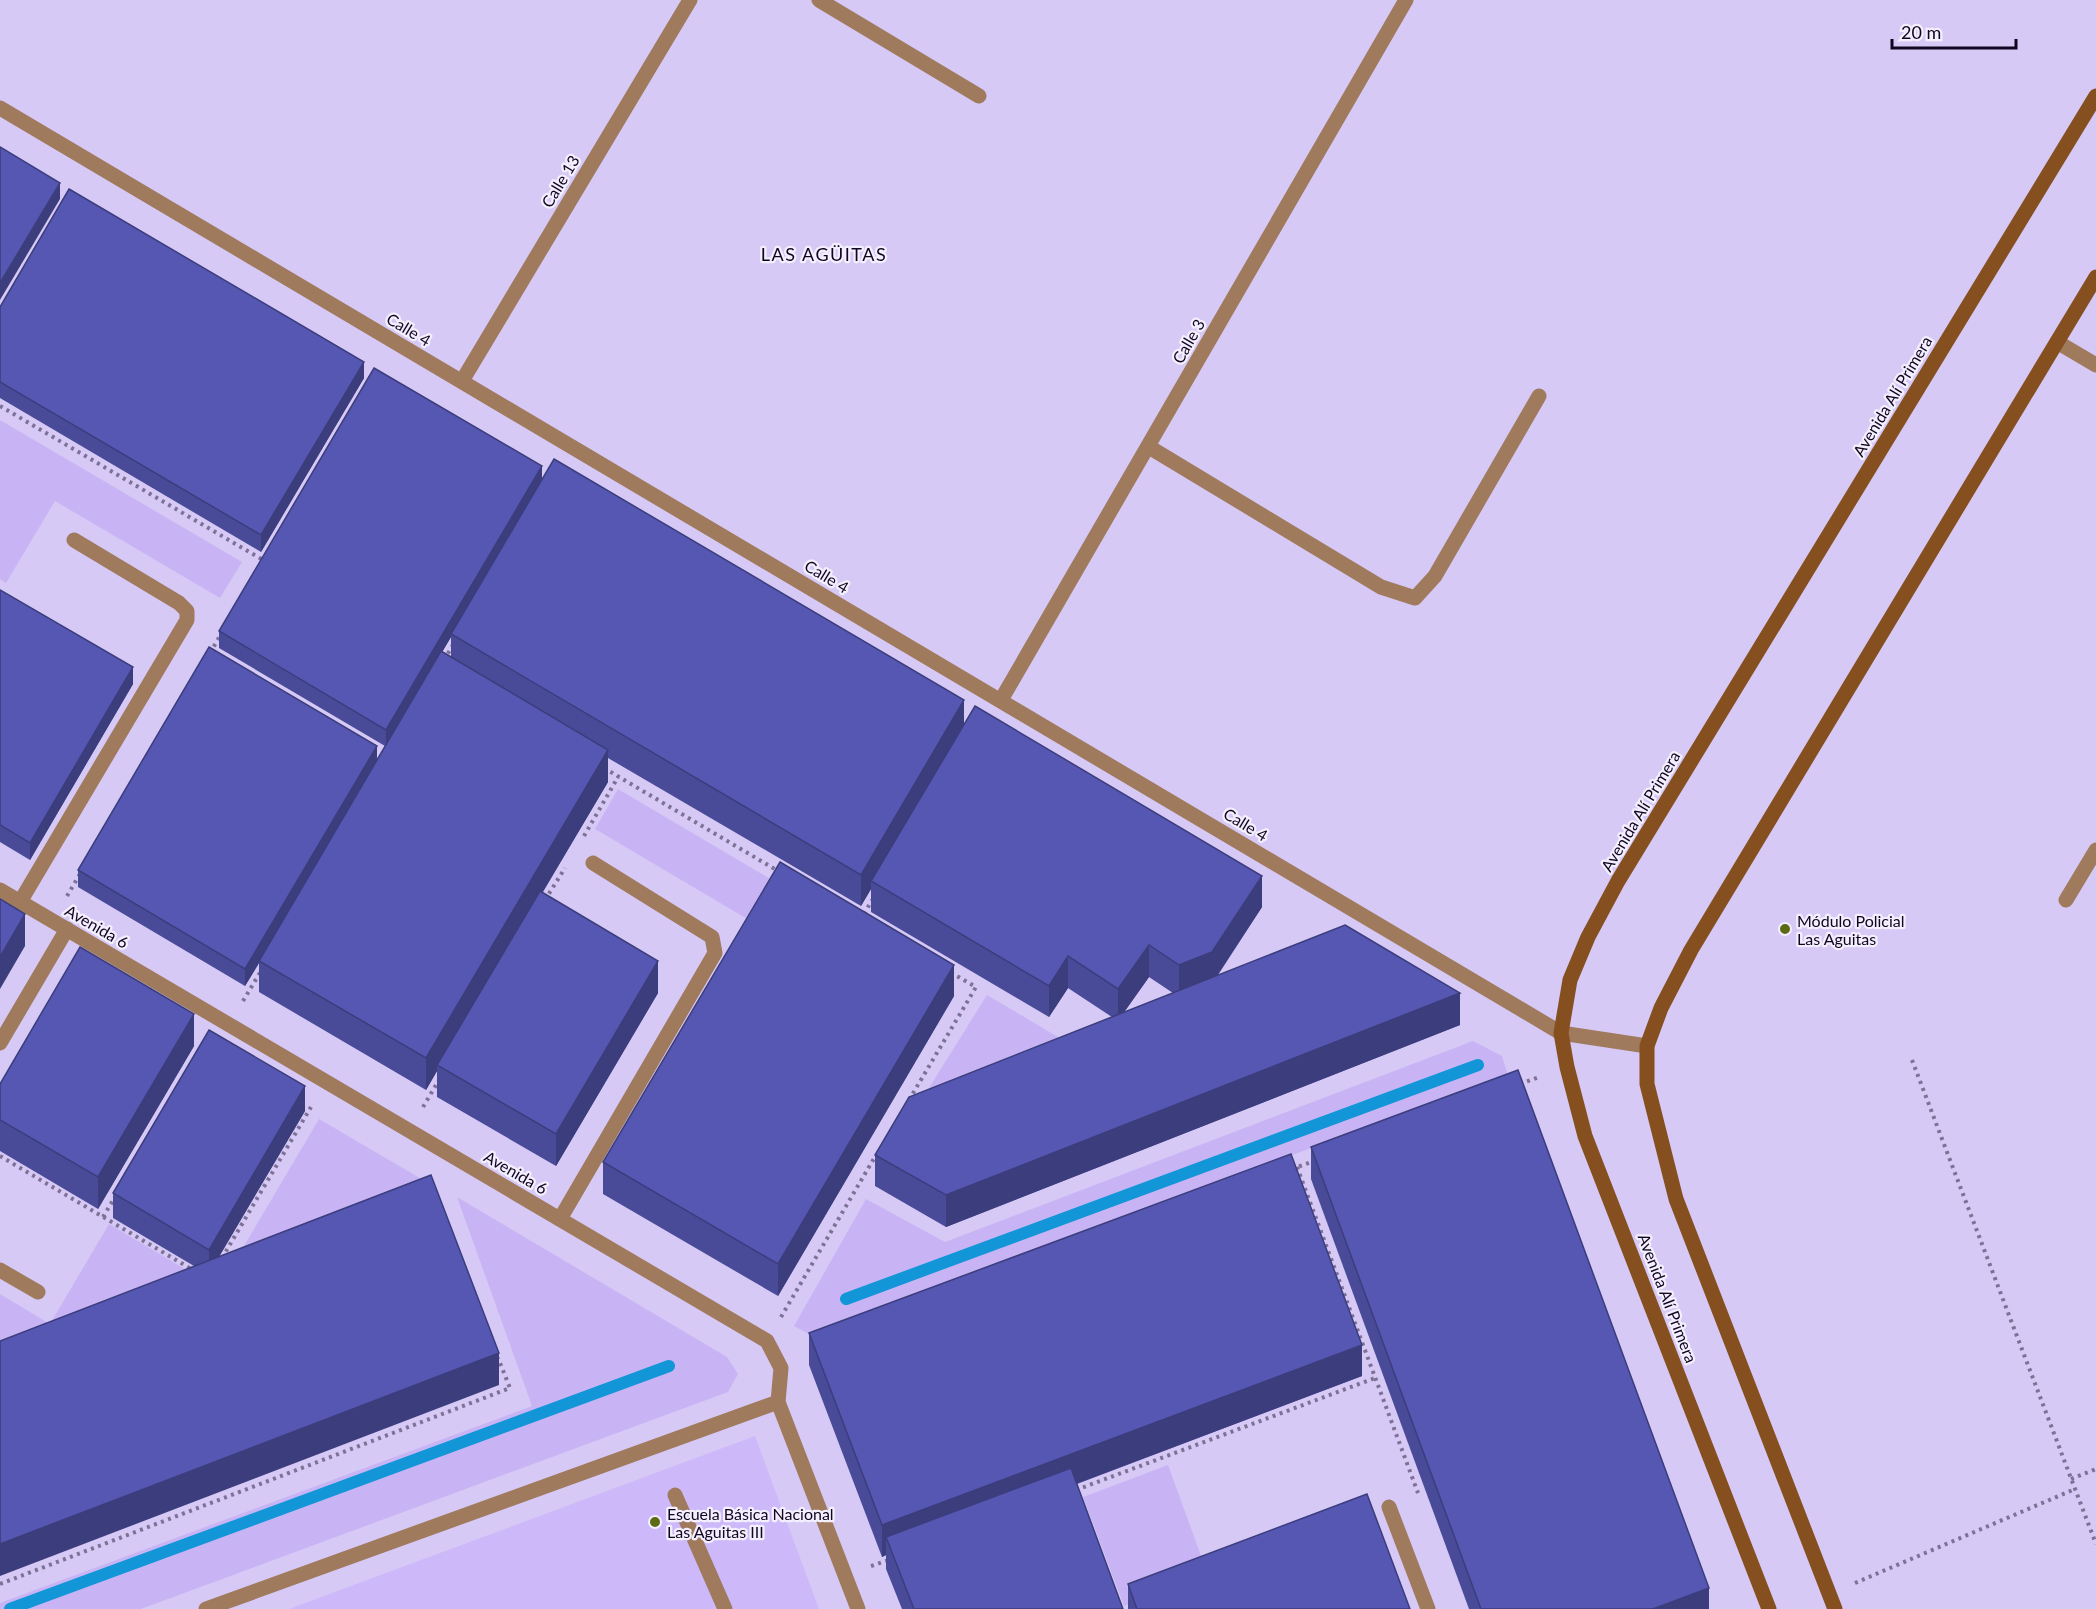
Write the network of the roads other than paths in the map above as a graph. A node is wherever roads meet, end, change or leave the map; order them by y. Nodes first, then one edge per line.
1 (690, 0) edge
2 (819, 0) edge
3 (1406, 0) edge
4 (979, 96) dead end
5 (2096, 96) edge
6 (0, 108) edge
7 (2096, 277) edge
8 (2057, 342) junction
9 (2096, 365) edge
10 (462, 381) junction
11 (1539, 396) dead end
12 (1149, 447) junction
13 (74, 540) dead end
14 (1001, 700) junction
15 (2096, 850) edge
16 (593, 862) dead end
17 (0, 890) edge
18 (2066, 900) dead end
19 (20, 902) junction
20 (68, 929) junction
21 (1561, 1033) junction
22 (0, 1043) edge
23 (1647, 1046) junction
24 (560, 1219) junction
25 (0, 1270) edge
26 (38, 1292) dead end
27 (778, 1402) junction
28 (675, 1495) dead end
29 (1389, 1507) dead end
30 (206, 1609) edge
31 (724, 1609) edge
32 (858, 1609) edge
33 (1428, 1609) edge
34 (1769, 1609) edge
35 (1835, 1609) edge

1 - 10 street, Calle 13
2 - 4 street
3 - 12 street, Calle 3
5 - 21 main road, Avenida Alí Primera
6 - 10 street, Calle 4
7 - 8 main road
8 - 9 street
8 - 23 main road
10 - 14 street, Calle 4
11 - 12 street
12 - 14 street, Calle 3
13 - 19 street
14 - 21 street, Calle 4
15 - 18 street
16 - 24 street
17 - 19 street, Avenida 6
19 - 20 street, Avenida 6
20 - 22 street
20 - 24 street, Avenida 6
21 - 23 street, Calle 4
21 - 34 main road, Avenida Alí Primera
23 - 35 main road
24 - 27 street, Avenida 6
25 - 26 street
27 - 30 street
27 - 32 street
28 - 31 street
29 - 33 street

